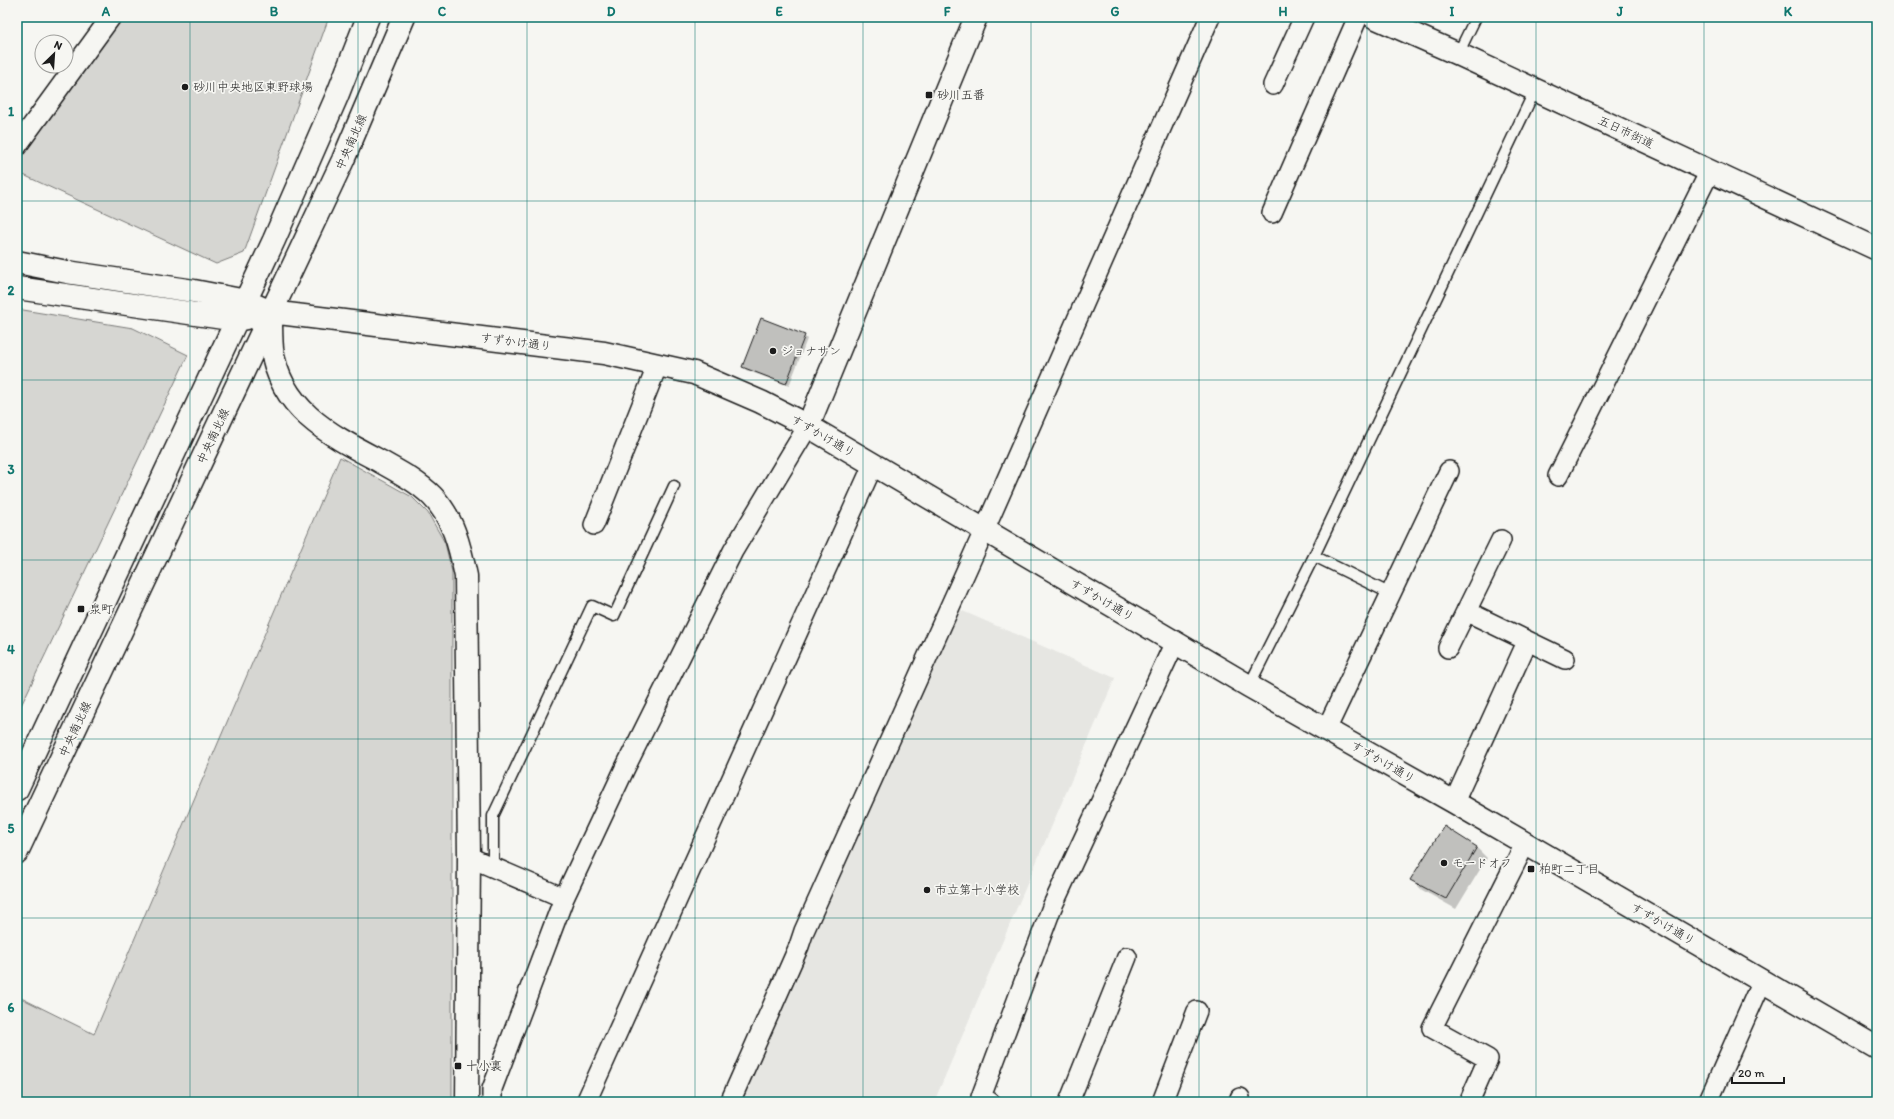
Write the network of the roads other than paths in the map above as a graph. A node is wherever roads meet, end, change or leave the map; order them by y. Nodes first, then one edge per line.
1 (111, 17) edge
2 (368, 17) edge
3 (404, 17) edge
4 (976, 17) edge
5 (1210, 17) edge
6 (1304, 17) edge
7 (1358, 17) edge
8 (1374, 17) edge
9 (1476, 17) edge
10 (1458, 54) junction
11 (1273, 85) dead end
12 (1535, 90) junction
13 (17, 146) edge
14 (1710, 171) junction
15 (1272, 213) dead end
16 (1877, 249) edge
17 (17, 262) edge
18 (17, 288) edge
19 (246, 301) junction
20 (271, 312) junction
21 (237, 320) junction
22 (658, 364) junction
23 (808, 426) junction
24 (873, 465) junction
25 (1449, 471) dead end
26 (1558, 476) dead end
27 (674, 486) dead end
28 (594, 525) dead end
29 (984, 531) junction
30 (1501, 540) dead end
31 (1314, 556) junction
32 (1391, 594) junction
33 (1466, 611) junction
34 (1174, 642) junction
35 (1527, 642) junction
36 (1448, 648) dead end
37 (1565, 659) dead end
38 (1249, 686) junction
39 (1326, 730) junction
40 (17, 789) edge
41 (1454, 802) junction
42 (1525, 844) junction
43 (17, 852) edge
44 (469, 857) junction
45 (493, 868) junction
46 (564, 898) junction
47 (1127, 957) dead end
48 (1762, 981) junction
49 (1197, 1011) dead end
50 (1877, 1048) edge
51 (467, 1102) edge
52 (492, 1102) edge
53 (586, 1102) edge
54 (730, 1102) edge
55 (990, 1102) edge
56 (1069, 1102) edge
57 (1162, 1102) edge
58 (1469, 1102) edge
59 (1708, 1102) edge

1 - 13 street
2 - 19 street
3 - 20 street, 中央南北線
4 - 23 street
5 - 29 street
6 - 11 street
7 - 15 street
8 - 10 street, 五日市街道
9 - 10 lane
10 - 12 street, 五日市街道
12 - 14 street, 五日市街道
12 - 31 lane
14 - 16 street, 五日市街道
14 - 26 street
17 - 19 street
18 - 21 street
19 - 20 street
19 - 21 street
20 - 21 street
20 - 22 street, すずかけ通り
20 - 43 street, 中央南北線
20 - 44 street
21 - 40 street
22 - 23 street, すずかけ通り
22 - 28 street
23 - 24 street, すずかけ通り
23 - 46 street
24 - 29 street, すずかけ通り
24 - 53 street
25 - 32 street
27 - 45 lane
29 - 34 street, すずかけ通り
29 - 54 street
30 - 33 street
31 - 32 lane
31 - 38 lane
32 - 39 street
33 - 35 street
33 - 36 street
34 - 38 street, すずかけ通り
34 - 55 street
35 - 37 street
35 - 41 street
38 - 39 street, すずかけ通り
39 - 41 street, すずかけ通り
41 - 42 street, すずかけ通り
42 - 48 street, すずかけ通り
42 - 58 street
44 - 45 street
44 - 51 street
45 - 46 street
46 - 52 street
47 - 56 street
48 - 50 street, すずかけ通り
48 - 59 street
49 - 57 street

